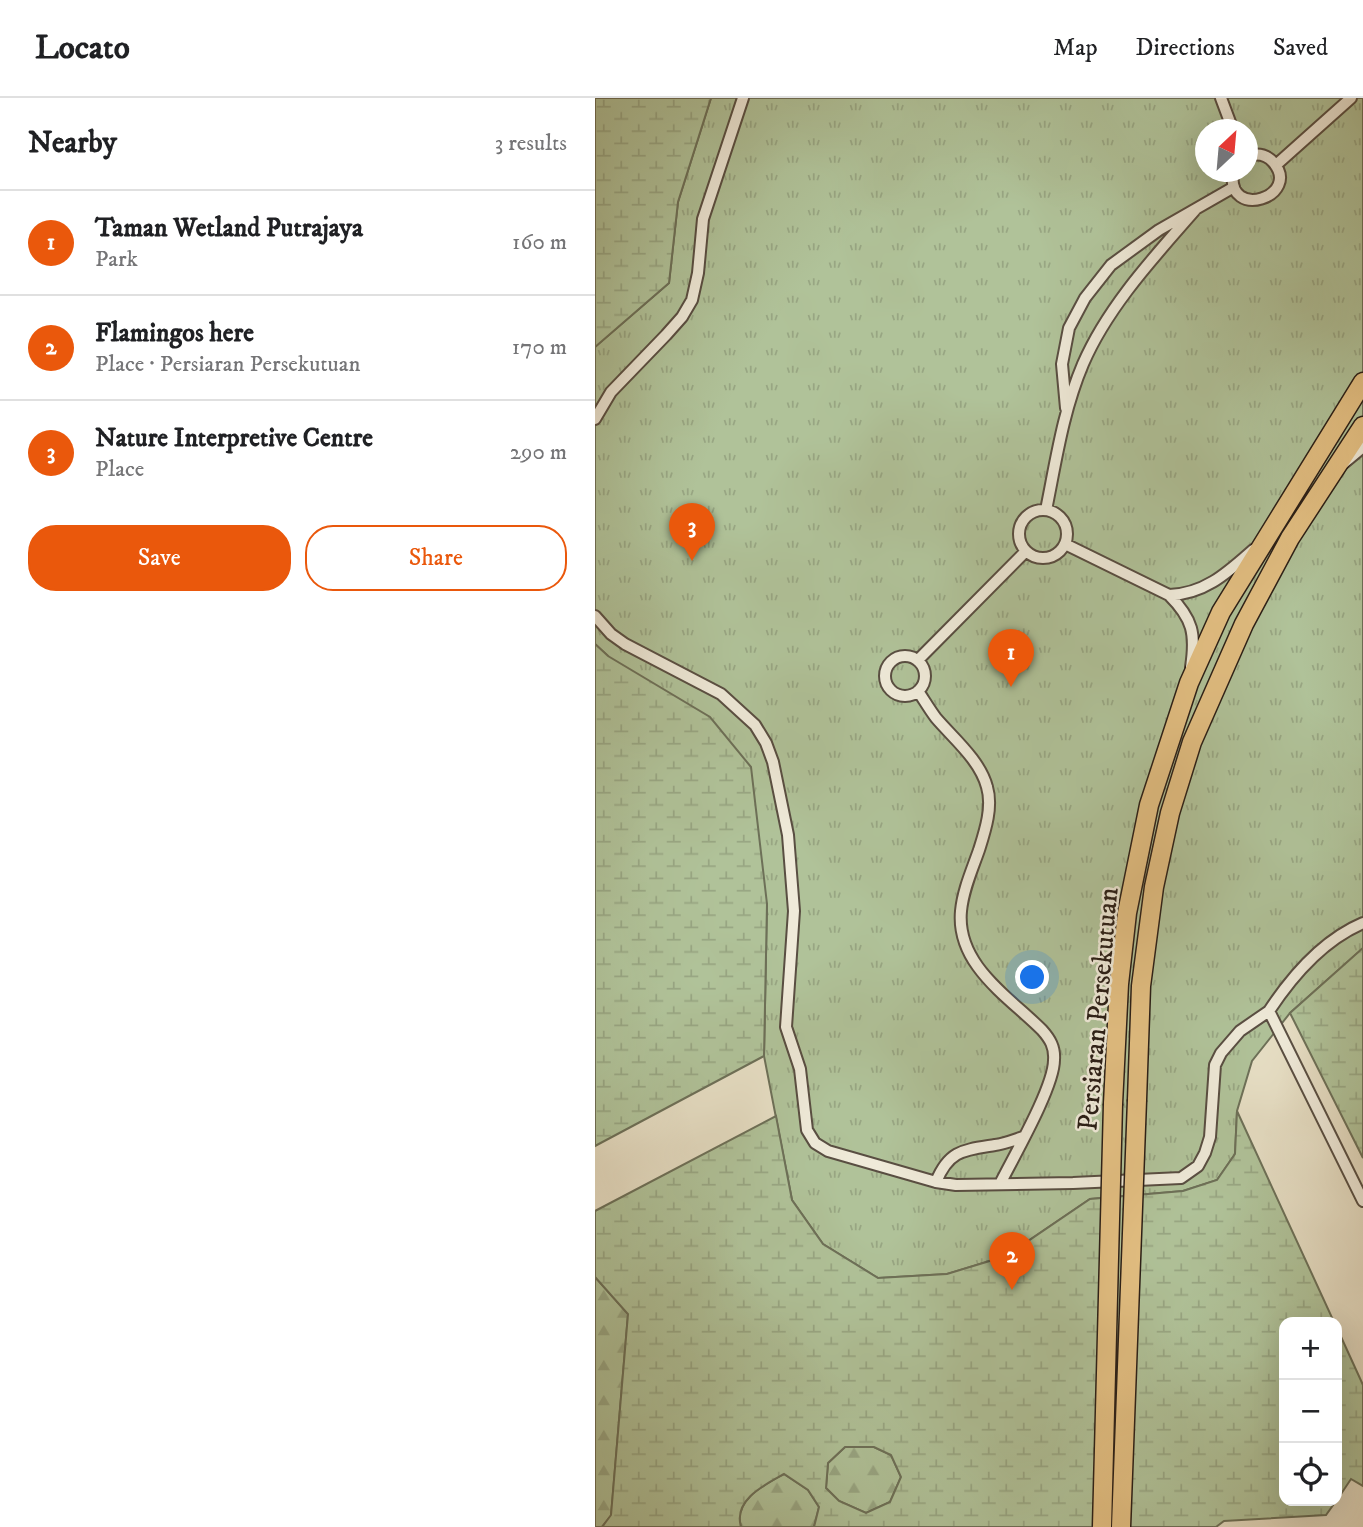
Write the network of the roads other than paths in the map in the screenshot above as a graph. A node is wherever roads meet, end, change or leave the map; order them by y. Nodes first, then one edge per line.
1 (744, 98) edge
2 (1221, 98) edge
3 (1351, 98) edge
4 (1229, 119) edge
5 (1258, 155) edge
6 (1276, 165) junction
7 (1234, 182) edge
8 (1234, 187) junction
9 (1196, 209) junction
10 (1363, 382) edge
11 (1067, 411) junction
12 (595, 419) edge
13 (1363, 426) edge
14 (1363, 447) edge
15 (1332, 473) junction
16 (1046, 510) junction
17 (1265, 539) junction
18 (1065, 544) junction
19 (1026, 551) junction
20 (1169, 595) junction
21 (595, 615) edge
22 (918, 660) junction
23 (1189, 683) junction
24 (918, 691) junction
25 (1363, 923) edge
26 (1269, 1011) junction
27 (1023, 1137) junction
28 (936, 1182) junction
29 (1000, 1184) junction
30 (1363, 1201) edge
31 (1101, 1527) edge
32 (1121, 1527) edge

1 - 12 street
2 - 4 street
3 - 6 street
5 - 6 street
6 - 8 street
7 - 8 street
8 - 9 street
9 - 11 street
9 - 11 street
10 - 17 main road, Persiaran Persekutuan
11 - 16 street
13 - 15 main road, Persiaran Persekutuan
14 - 15 street
15 - 32 main road, Persiaran Persekutuan, bridge
16 - 18 street
16 - 19 street
17 - 20 street
17 - 23 main road, Persiaran Persekutuan
18 - 19 street
18 - 20 street
19 - 22 street
20 - 23 street
21 - 28 street
22 - 24 street
22 - 24 street
23 - 31 main road, Persiaran Persekutuan, bridge
24 - 27 street
25 - 26 street
26 - 29 street
26 - 30 street
27 - 28 street
27 - 29 street
28 - 29 street

